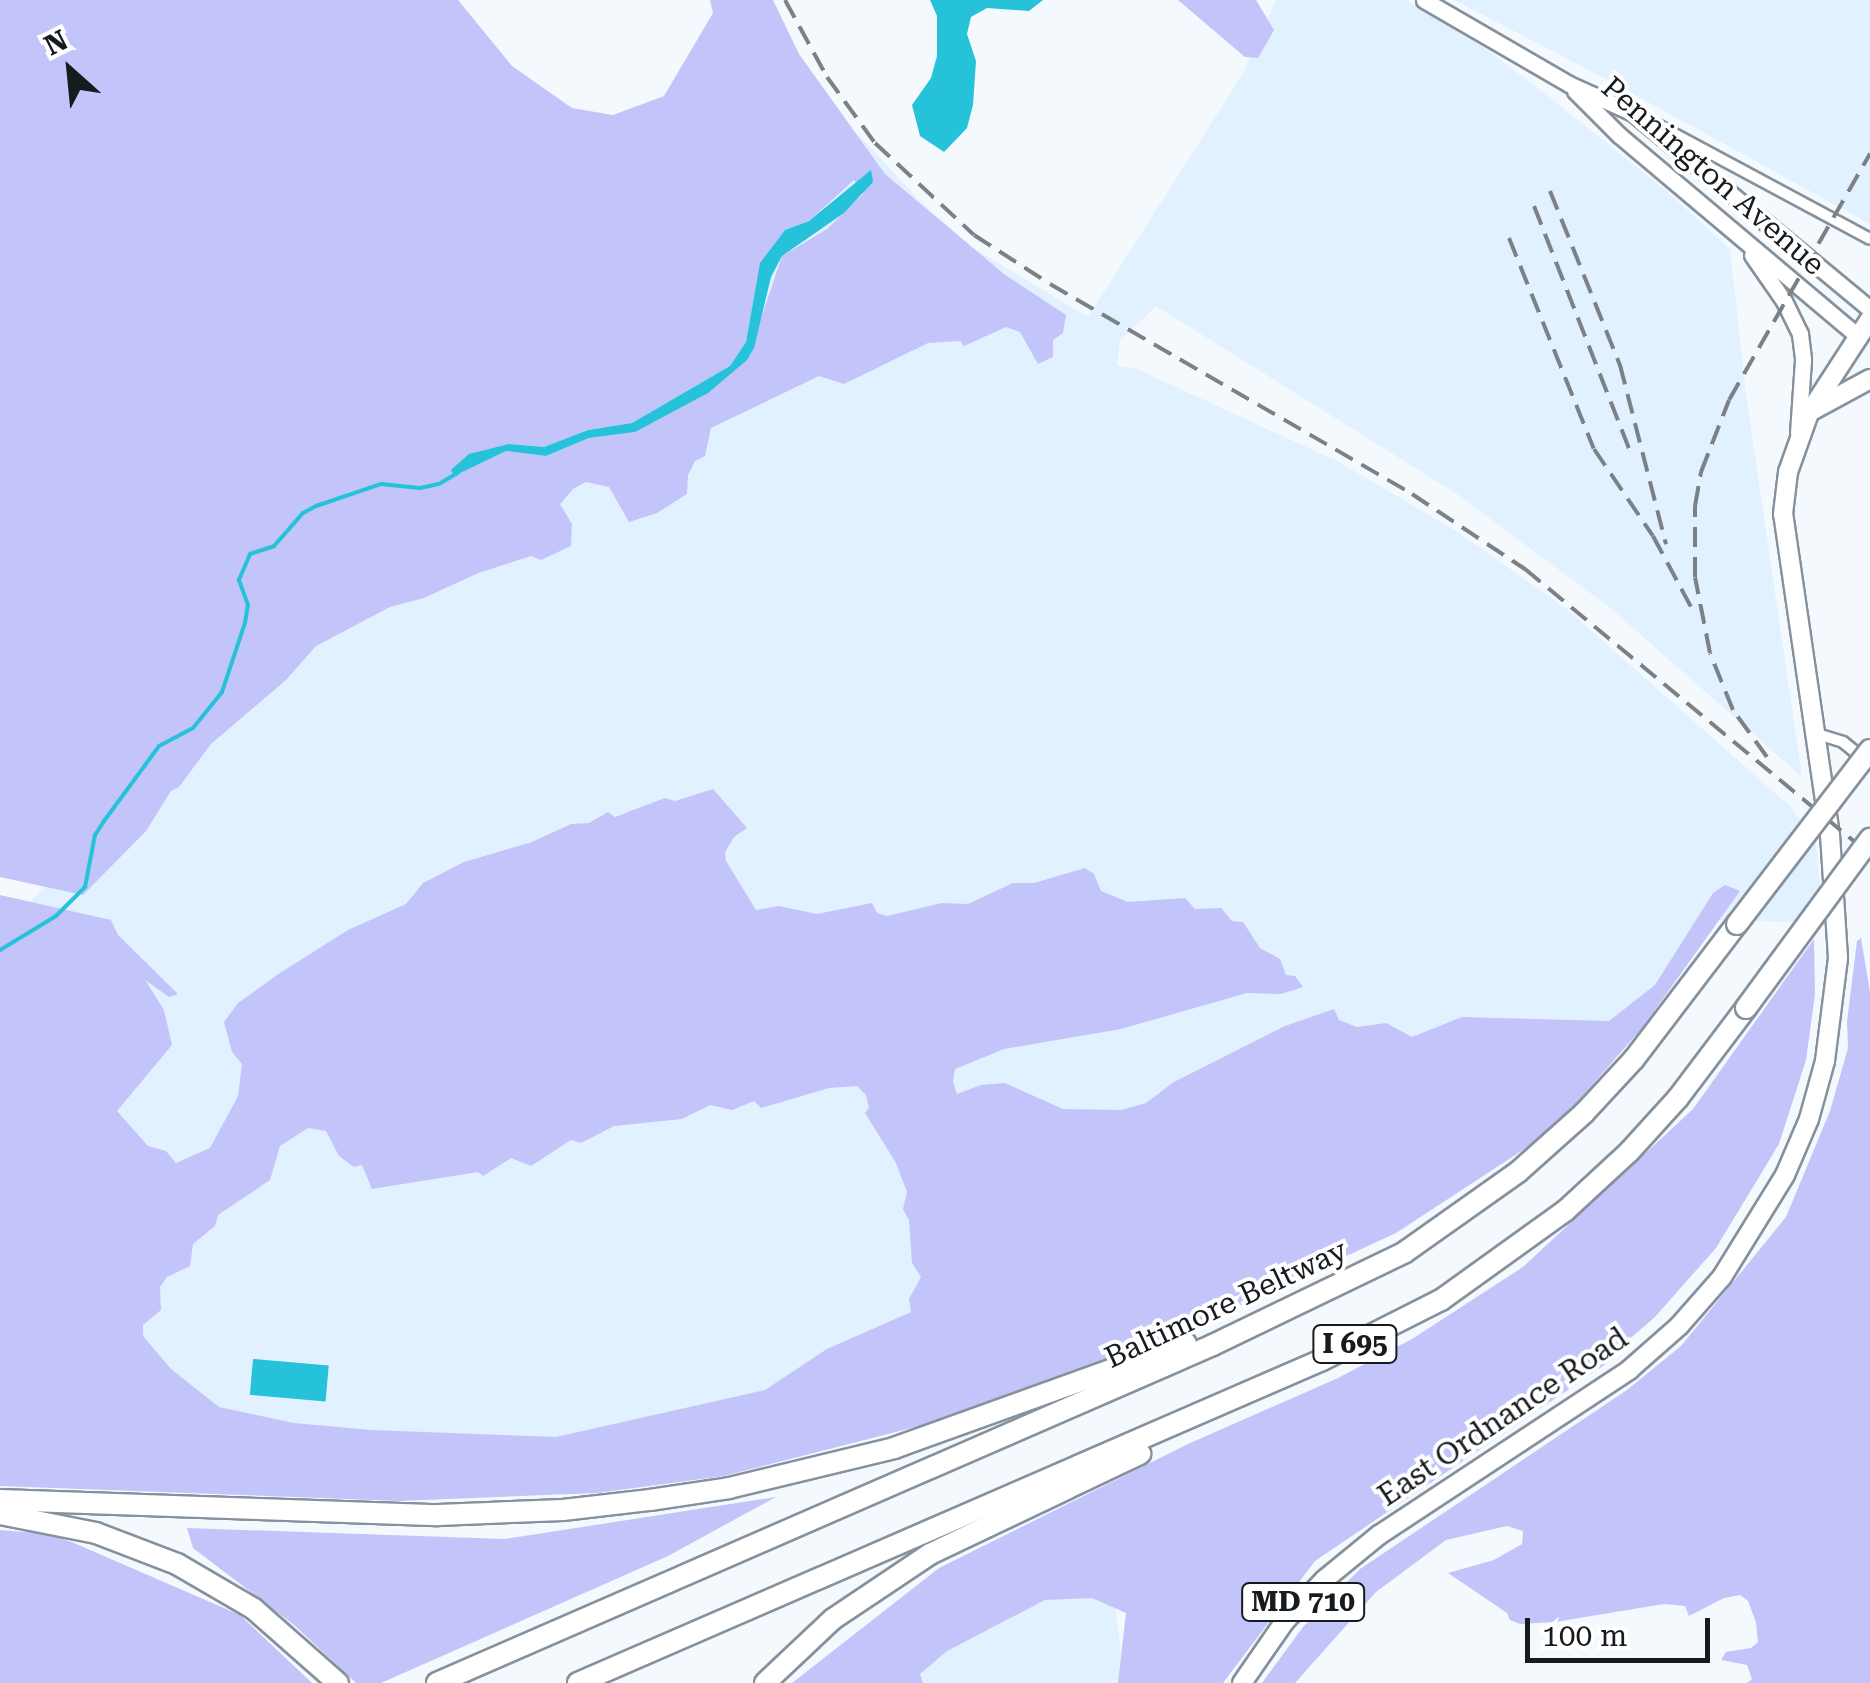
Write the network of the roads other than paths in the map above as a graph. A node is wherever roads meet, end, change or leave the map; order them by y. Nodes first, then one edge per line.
1 (1424, 0) edge
2 (1569, 84) junction
3 (1633, 114) junction
4 (1731, 228) junction
5 (1870, 239) edge
6 (1870, 309) edge
7 (1870, 319) edge
8 (1864, 340) edge
9 (1870, 379) edge
10 (1808, 412) junction
11 (1797, 442) junction
12 (1813, 733) junction
13 (1870, 750) edge
14 (1870, 766) edge
15 (1870, 839) edge
16 (1405, 1252) junction
17 (1441, 1300) junction
18 (0, 1500) edge
19 (0, 1514) edge
20 (338, 1683) edge
21 (437, 1683) edge
22 (578, 1683) edge
23 (764, 1683) edge
24 (1242, 1683) edge

1 - 2 main road, Pennington Avenue
2 - 3 main road, Pennington Avenue
2 - 4 main road, Pennington Avenue
3 - 5 street
3 - 6 main road, Pennington Avenue
4 - 8 main road, Pennington Avenue
4 - 11 main road
7 - 8 main road, East Ordnance Road / MD 710
8 - 10 main road, East Ordnance Road / MD 710
9 - 10 main road
10 - 11 main road, East Ordnance Road / MD 710
11 - 12 main road, East Ordnance Road / MD 710
12 - 14 street
12 - 24 main road, East Ordnance Road / MD 710
13 - 16 highway, Baltimore Beltway / I 695, bridge
15 - 17 highway, I 695, bridge
16 - 18 highway
16 - 21 highway, Baltimore Beltway / I 695
17 - 22 highway, I 695
17 - 23 highway
19 - 20 highway

